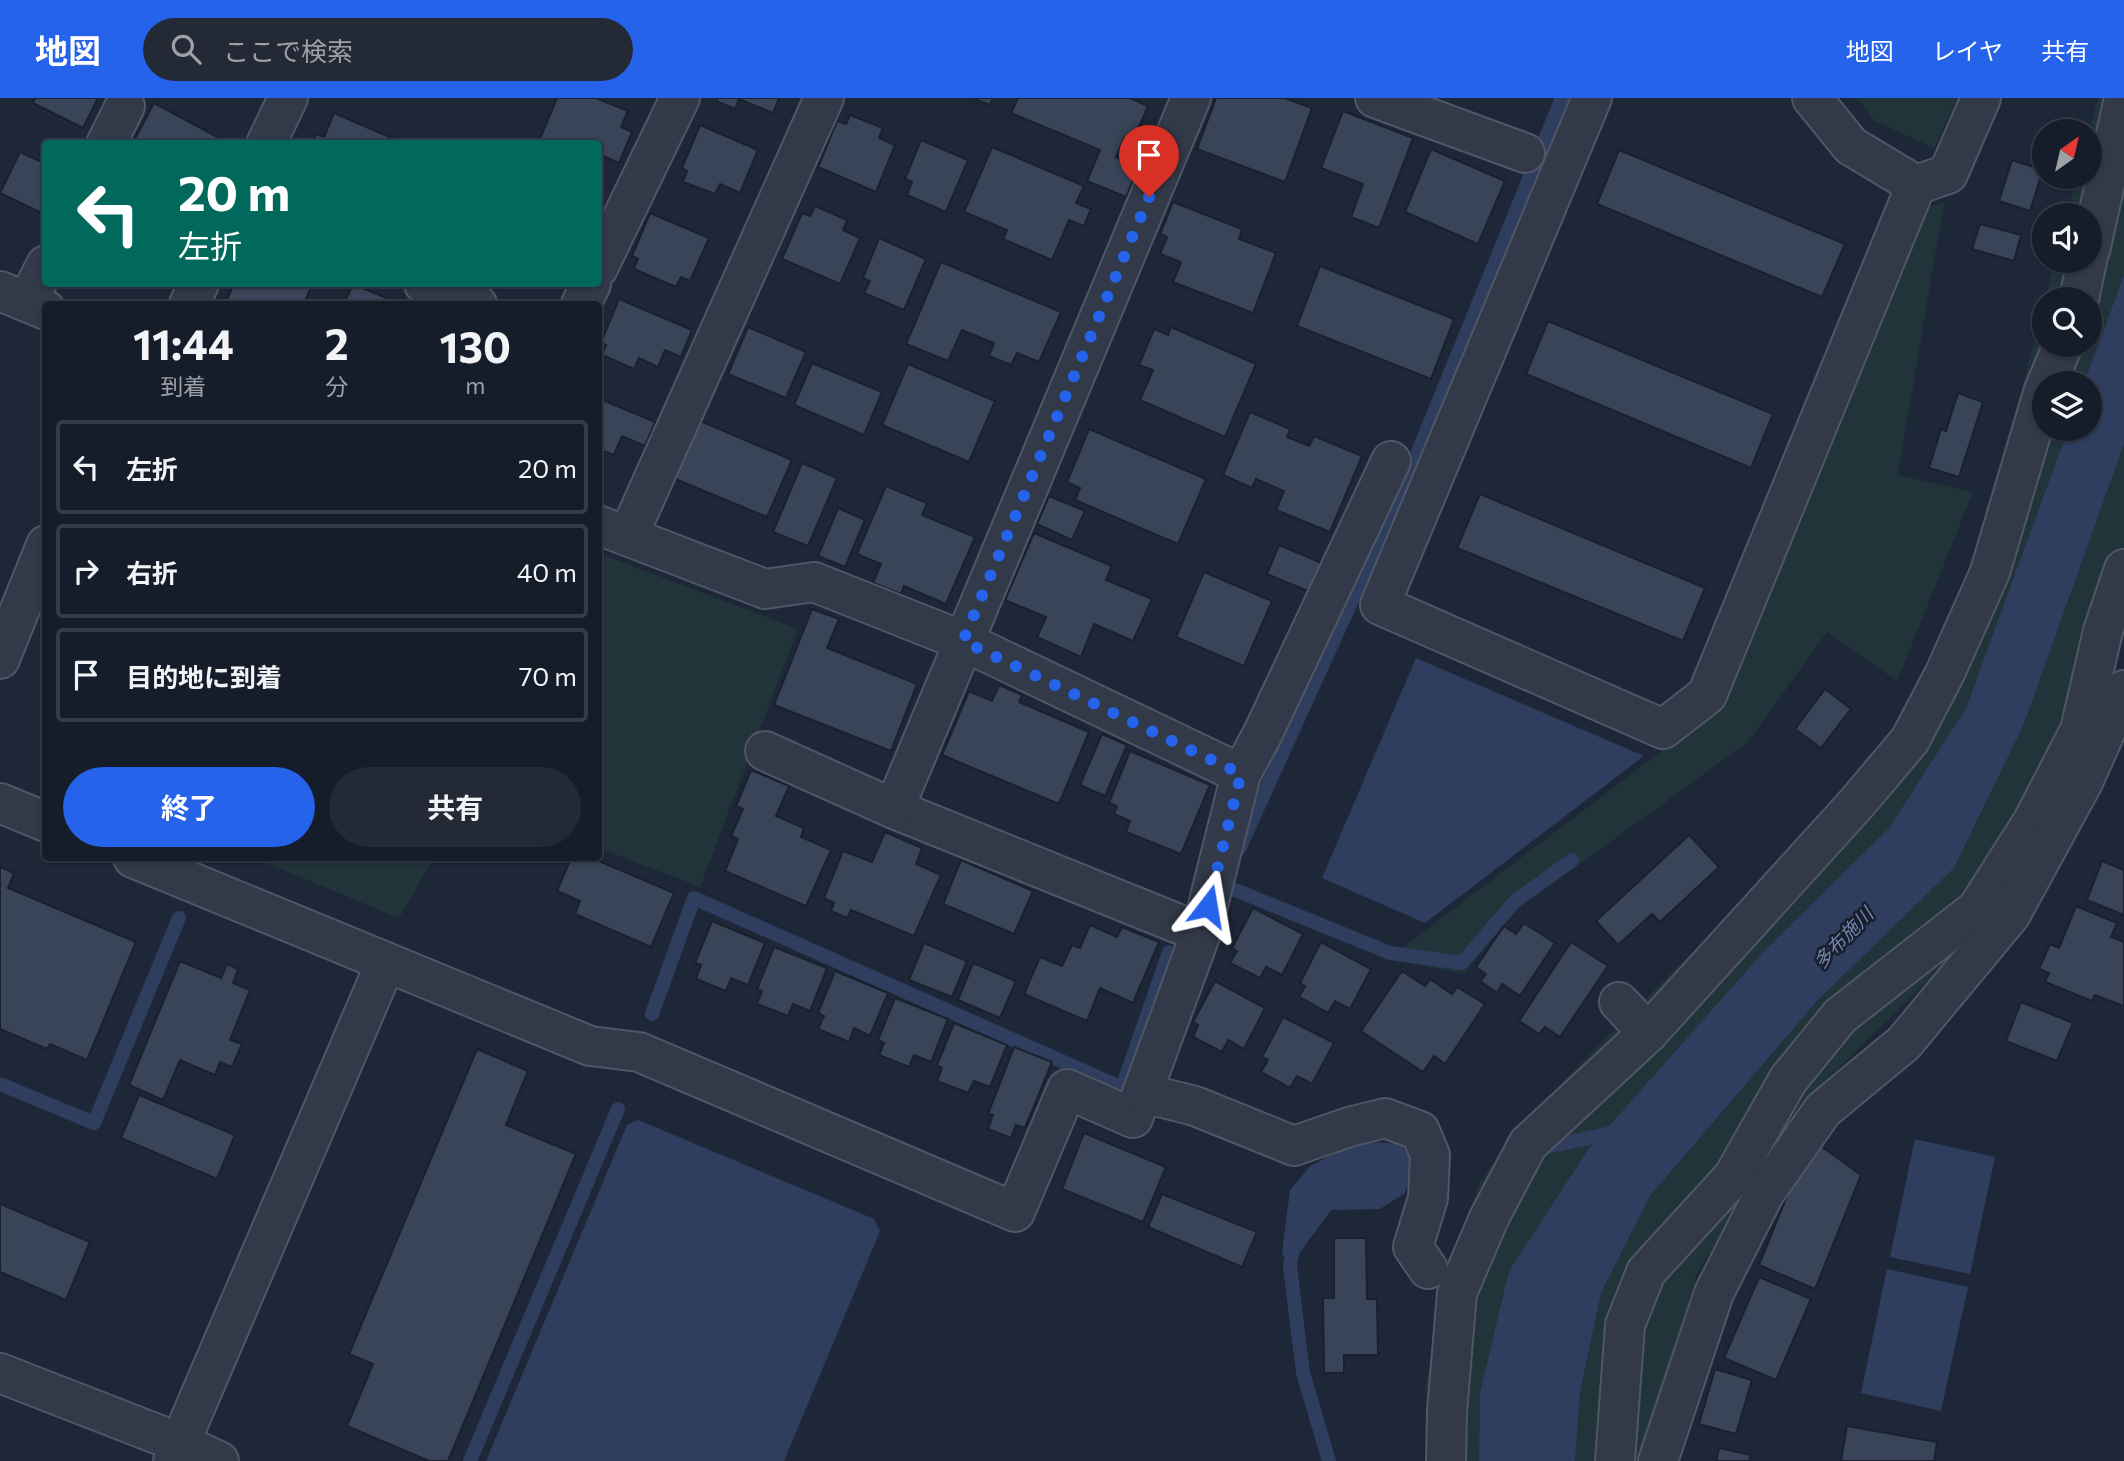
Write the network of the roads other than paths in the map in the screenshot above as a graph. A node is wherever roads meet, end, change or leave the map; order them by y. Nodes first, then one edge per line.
1 (288, 98) edge
2 (824, 98) edge
3 (1191, 98) edge
4 (1375, 98) edge
5 (1592, 98) edge
6 (1812, 98) edge
7 (1981, 98) edge
8 (2123, 98) edge
9 (671, 100) edge
10 (125, 106) dead end
11 (108, 140) edge
12 (268, 140) edge
13 (1525, 153) dead end
14 (2102, 156) edge
15 (1916, 185) junction
16 (602, 259) edge
17 (42, 272) edge
18 (432, 287) edge
19 (24, 301) edge
20 (469, 301) edge
21 (2032, 430) edge
22 (1391, 461) dead end
23 (613, 531) edge
24 (42, 555) edge
25 (2124, 569) edge
26 (963, 641) junction
27 (0, 659) edge
28 (2124, 690) edge
29 (765, 751) dead end
30 (1241, 774) junction
31 (0, 803) edge
32 (894, 809) junction
33 (42, 820) edge
34 (140, 861) edge
35 (1201, 933) junction
36 (386, 962) junction
37 (1619, 1002) dead end
38 (1648, 1033) junction
39 (1143, 1093) junction
40 (1427, 1269) dead end
41 (0, 1373) edge
42 (176, 1452) edge
43 (219, 1461) edge
44 (1446, 1461) edge
45 (1615, 1461) edge
46 (1658, 1461) edge

1 - 12 street
2 - 23 street
3 - 26 street
4 - 13 street
5 - 15 street
6 - 15 street
7 - 15 street
8 - 14 street
9 - 16 street
10 - 11 street
17 - 19 street
18 - 20 street
21 - 38 street
22 - 30 street
23 - 26 street
24 - 27 street
25 - 45 street
26 - 30 street
26 - 32 street
28 - 46 street
29 - 32 street
30 - 35 street
31 - 33 street
32 - 35 street
34 - 36 street
35 - 39 street
36 - 39 street
36 - 42 street
37 - 38 street
38 - 44 street
39 - 40 street
41 - 42 street
42 - 43 street

